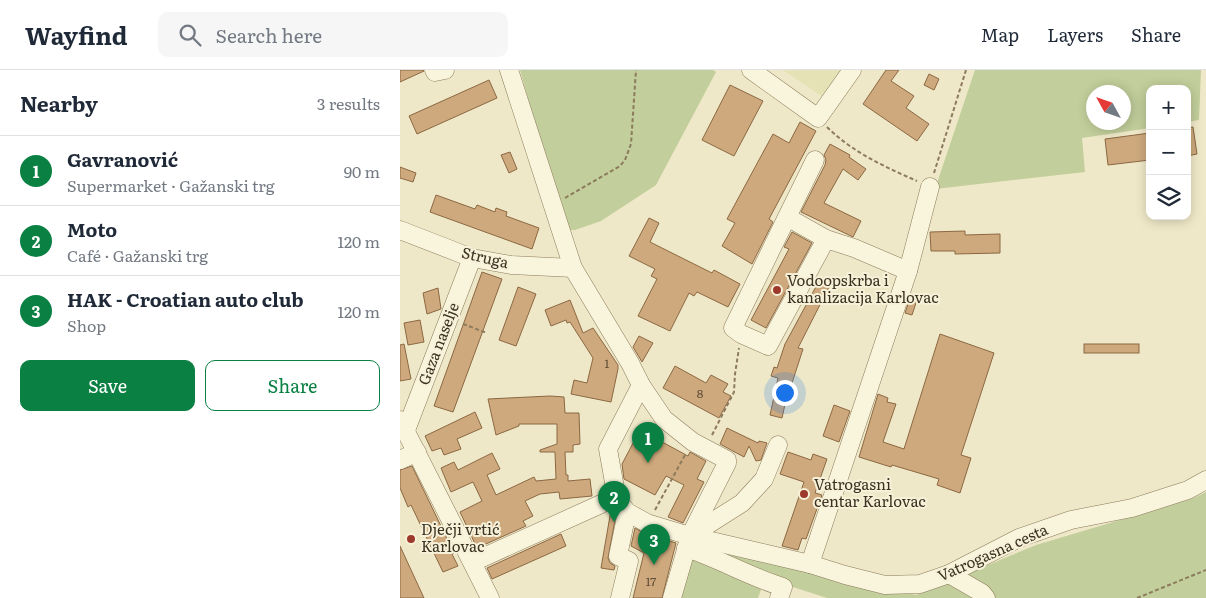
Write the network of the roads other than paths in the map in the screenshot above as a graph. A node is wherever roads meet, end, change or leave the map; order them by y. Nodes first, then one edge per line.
1 (434, 70) edge
2 (445, 70) edge
3 (509, 70) edge
4 (751, 70) edge
5 (852, 70) edge
6 (814, 160) dead end
7 (930, 187) road end
8 (786, 217) junction
9 (400, 230) edge
10 (826, 238) junction
11 (472, 258) junction
12 (573, 268) junction
13 (908, 271) junction
14 (641, 385) junction
15 (403, 425) edge
16 (778, 446) dead end
17 (417, 452) junction
18 (400, 460) edge
19 (1206, 480) edge
20 (601, 504) dead end
21 (627, 512) junction
22 (688, 542) junction
23 (472, 562) junction
24 (810, 564) junction
25 (949, 574) junction
26 (490, 598) edge
27 (620, 598) edge
28 (672, 598) edge
29 (779, 598) edge
30 (986, 598) edge

1 - 2 street
3 - 12 street
4 - 5 street
6 - 8 street
7 - 13 street
8 - 10 street
8 - 10 street
9 - 11 street, Struga
10 - 13 street
11 - 12 street, Struga
11 - 15 street, Gaza naselje
12 - 14 street
13 - 24 street
14 - 21 street
14 - 22 street
15 - 17 street, Gaza naselje
16 - 22 street
17 - 18 street
17 - 23 street, Gaza naselje
19 - 25 street, Vatrogasna cesta
20 - 23 street
21 - 22 street
21 - 27 street
22 - 24 street, Vatrogasna cesta
22 - 28 street
22 - 29 street
23 - 26 street, Gaza naselje
24 - 25 street, Vatrogasna cesta
25 - 30 street

